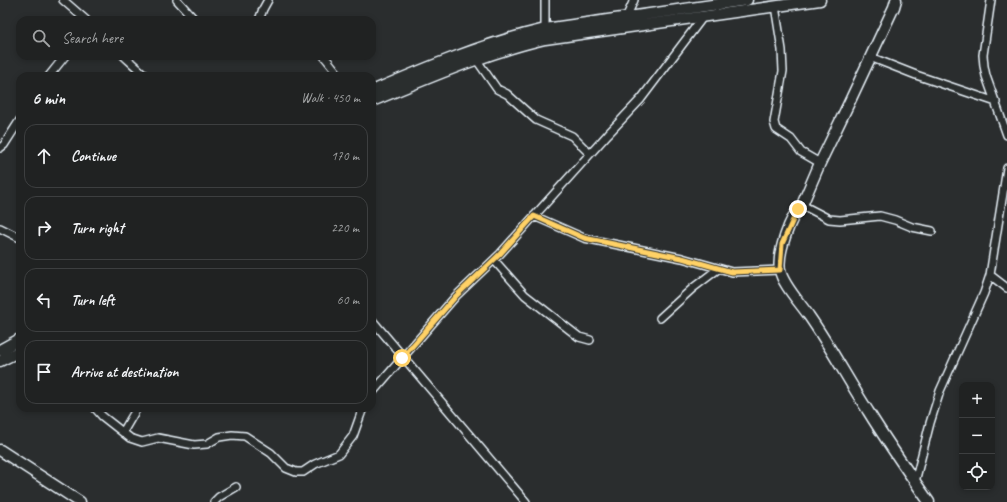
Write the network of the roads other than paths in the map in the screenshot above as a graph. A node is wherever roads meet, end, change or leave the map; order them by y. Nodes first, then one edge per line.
1 (63, 0) edge
2 (177, 0) edge
3 (268, 0) edge
4 (545, 0) edge
5 (634, 0) edge
6 (748, 0) edge
7 (820, 0) edge
8 (896, 0) edge
9 (992, 0) edge
10 (719, 2) edge
11 (775, 6) junction
12 (81, 16) edge
13 (191, 16) edge
14 (260, 16) edge
15 (703, 17) junction
16 (626, 18) junction
17 (545, 29) junction
18 (870, 57) junction
19 (476, 59) junction
20 (62, 60) edge
21 (128, 60) edge
22 (327, 60) edge
23 (52, 72) edge
24 (142, 72) edge
25 (337, 72) edge
26 (376, 89) edge
27 (376, 99) edge
28 (996, 102) junction
29 (16, 126) edge
30 (1007, 135) edge
31 (0, 148) edge
32 (590, 154) junction
33 (820, 163) junction
34 (1007, 168) edge
35 (1006, 178) edge
36 (802, 205) junction
37 (534, 216) junction
38 (0, 228) edge
39 (932, 231) dead end
40 (16, 236) edge
41 (494, 260) junction
42 (718, 269) junction
43 (780, 270) junction
44 (990, 275) junction
45 (1007, 288) edge
46 (660, 318) dead end
47 (376, 325) edge
48 (16, 340) edge
49 (590, 340) dead end
50 (0, 350) edge
51 (16, 353) edge
52 (402, 358) junction
53 (0, 361) edge
54 (376, 388) edge
55 (98, 412) edge
56 (135, 412) edge
57 (362, 412) edge
58 (123, 432) junction
59 (0, 450) edge
60 (915, 482) junction
61 (236, 487) dead end
62 (80, 502) edge
63 (214, 502) edge
64 (526, 502) edge
65 (929, 502) edge

1 - 12 street
2 - 13 street
3 - 14 street
4 - 17 street
5 - 16 street
6 - 10 main road
7 - 11 main road
8 - 18 main road
9 - 28 street
10 - 16 main road
11 - 15 main road
11 - 33 street
15 - 19 main road
15 - 32 street
16 - 17 main road
17 - 26 main road
18 - 28 street
18 - 33 main road
19 - 27 main road
19 - 32 street
20 - 23 street
21 - 24 street
22 - 25 street
28 - 30 street
29 - 31 street
32 - 37 street
33 - 36 main road
34 - 35 street
35 - 44 street
36 - 39 street
36 - 43 main road
37 - 41 street
37 - 42 street
38 - 40 street
41 - 49 street
41 - 52 street
42 - 43 street
42 - 46 street
43 - 60 main road
44 - 45 street
44 - 60 street
47 - 52 street
48 - 50 main road
51 - 53 main road
52 - 54 street
52 - 64 street
55 - 58 street
56 - 58 street
57 - 58 street
59 - 62 main road
60 - 65 main road
61 - 63 street

